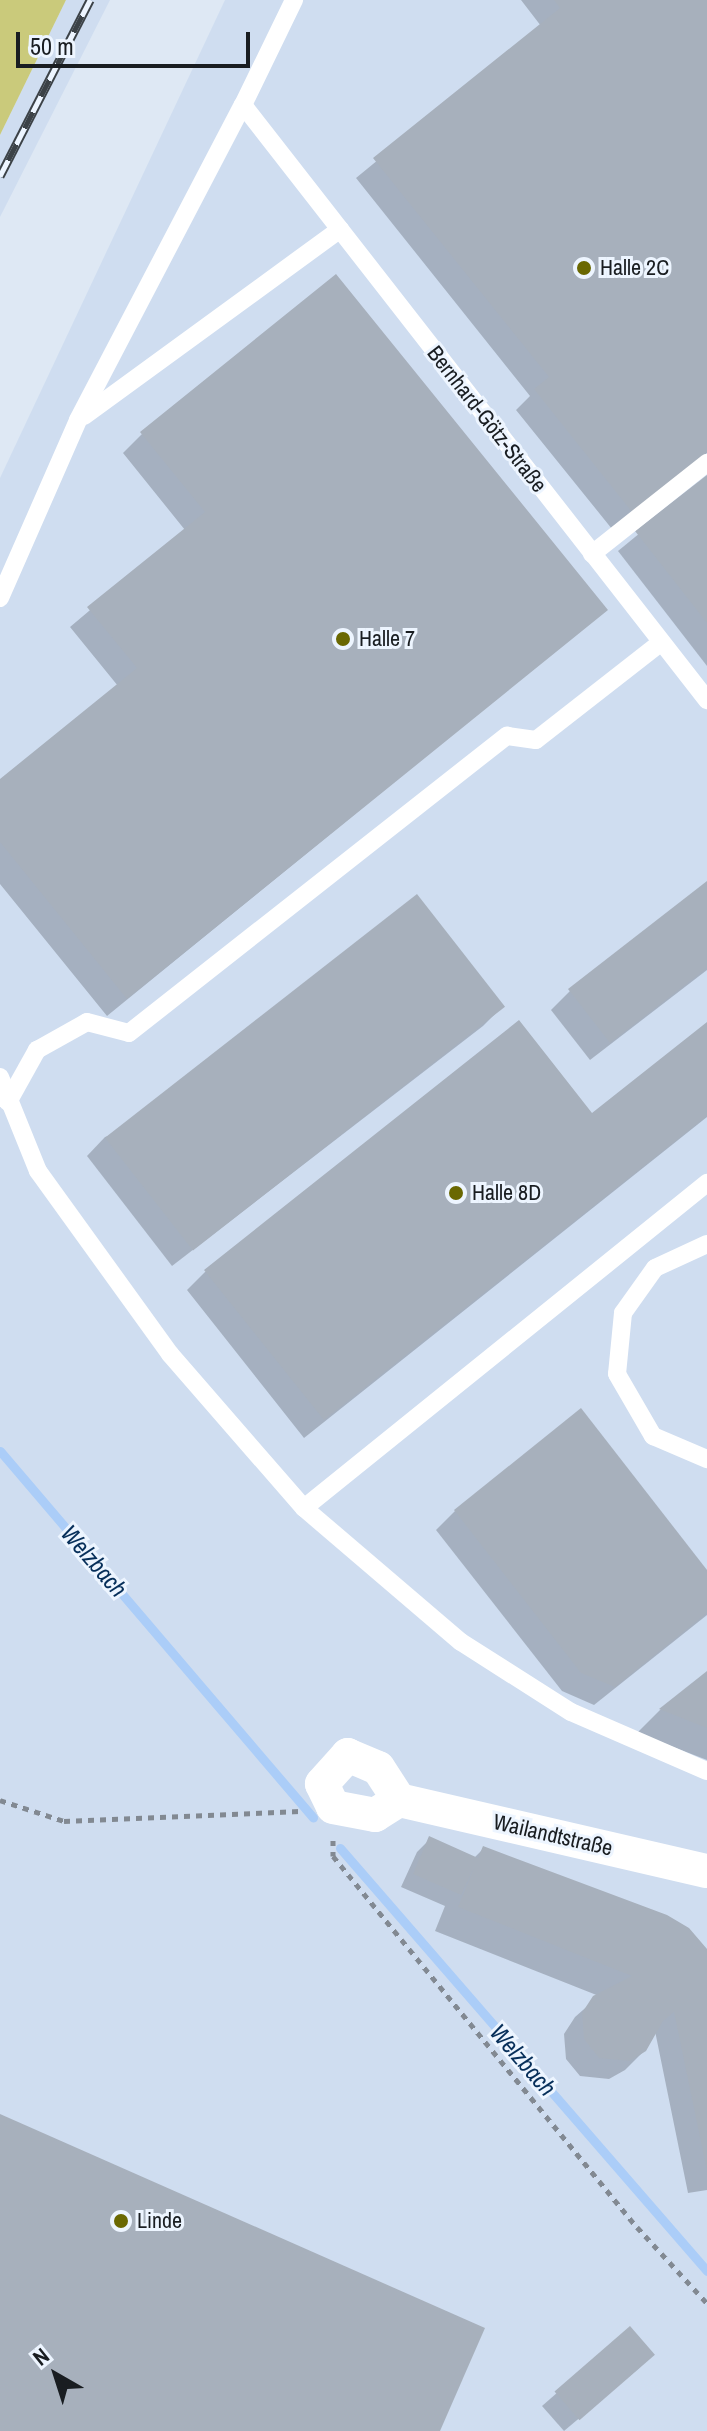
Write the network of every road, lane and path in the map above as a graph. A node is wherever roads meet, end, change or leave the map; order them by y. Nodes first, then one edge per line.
1 (294, 0) edge
2 (243, 105) junction
3 (340, 229) junction
4 (78, 420) junction
5 (707, 463) edge
6 (592, 554) junction
7 (0, 598) edge
8 (660, 643) junction
9 (707, 700) edge
10 (0, 1077) edge
11 (8, 1102) junction
12 (707, 1183) edge
13 (707, 1244) edge
14 (707, 1459) edge
15 (304, 1508) junction
16 (707, 1771) edge
17 (0, 1800) edge
18 (399, 1800) junction
19 (333, 1807) junction
20 (277, 1814) dead end
21 (707, 1871) edge
22 (707, 2303) edge

1 - 2 lane
2 - 3 lane, Bernhard-Götz-Straße
2 - 4 lane
3 - 4 lane
3 - 6 lane, Bernhard-Götz-Straße
4 - 7 lane
5 - 6 lane
6 - 8 lane, Bernhard-Götz-Straße
8 - 9 lane, Bernhard-Götz-Straße
8 - 11 lane
10 - 11 lane
11 - 15 lane
12 - 15 lane
13 - 14 lane
15 - 16 lane
17 - 20 path
18 - 19 street
18 - 19 street
18 - 21 street, Wailandtstraße
19 - 22 path

